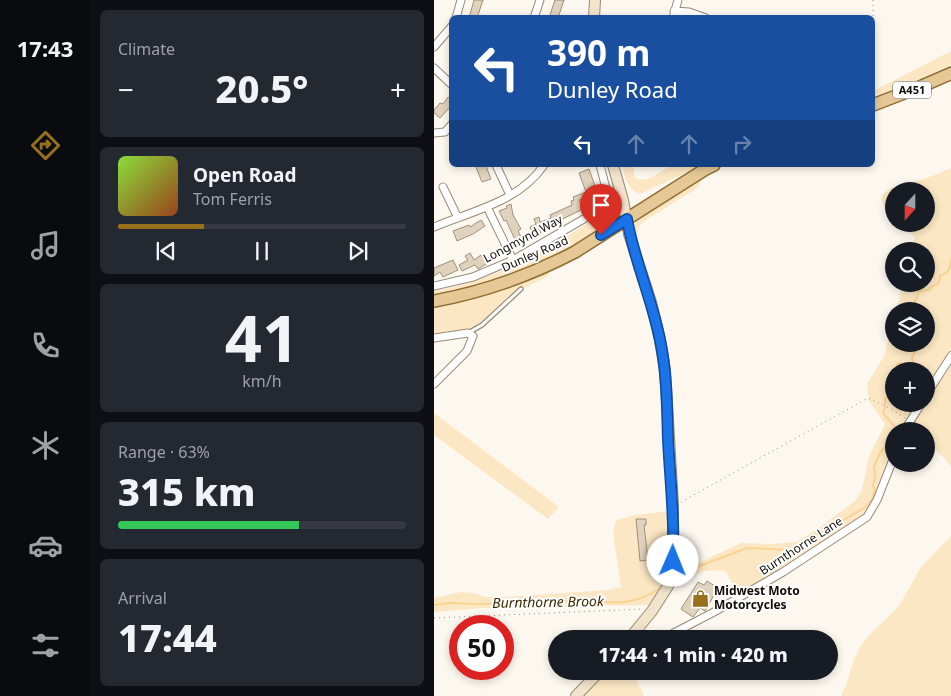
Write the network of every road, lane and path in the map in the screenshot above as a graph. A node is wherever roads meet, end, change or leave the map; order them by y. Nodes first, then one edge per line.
1 (461, 0) edge
2 (540, 0) edge
3 (595, 0) edge
4 (678, 0) edge
5 (873, 0) edge
6 (674, 14) edge
7 (457, 15) edge
8 (535, 15) edge
9 (594, 15) edge
10 (698, 15) edge
11 (873, 15) edge
12 (449, 30) edge
13 (434, 47) edge
14 (434, 68) edge
15 (951, 73) edge
16 (449, 82) edge
17 (875, 104) edge
18 (449, 127) edge
19 (434, 133) edge
20 (497, 167) edge
21 (542, 167) edge
22 (601, 167) edge
23 (613, 167) edge
24 (710, 167) edge
25 (444, 187) dead end
26 (510, 195) junction
27 (487, 207) junction
28 (458, 218) junction
29 (627, 219) junction
30 (434, 226) edge
31 (513, 260) junction
32 (434, 286) edge
33 (521, 289) dead end
34 (434, 301) edge
35 (468, 333) junction
36 (434, 338) edge
37 (951, 355) edge
38 (935, 381) edge
39 (434, 384) edge
40 (907, 422) edge
41 (888, 472) edge
42 (673, 505) junction
43 (652, 611) junction
44 (434, 618) edge
45 (636, 630) edge
46 (679, 630) edge
47 (591, 680) edge
48 (576, 696) edge

1 - 7 street
2 - 8 street
3 - 9 main road
4 - 6 street
5 - 11 path
6 - 10 street
12 - 13 street
14 - 16 street
15 - 17 main road, A451
18 - 19 street
20 - 26 street
21 - 26 street
22 - 31 street, Longmynd Way
23 - 29 main road
24 - 29 main road, Dunley Road
25 - 28 street
26 - 27 street
27 - 28 street
27 - 31 street
28 - 30 street
29 - 34 main road, Dunley Road
29 - 42 main road
31 - 32 street, Longmynd Way
33 - 35 lane
35 - 36 street
35 - 39 street
37 - 38 street
40 - 42 path
41 - 46 street, Burnthorne Lane
42 - 43 main road
43 - 44 path
43 - 45 main road
47 - 48 main road

